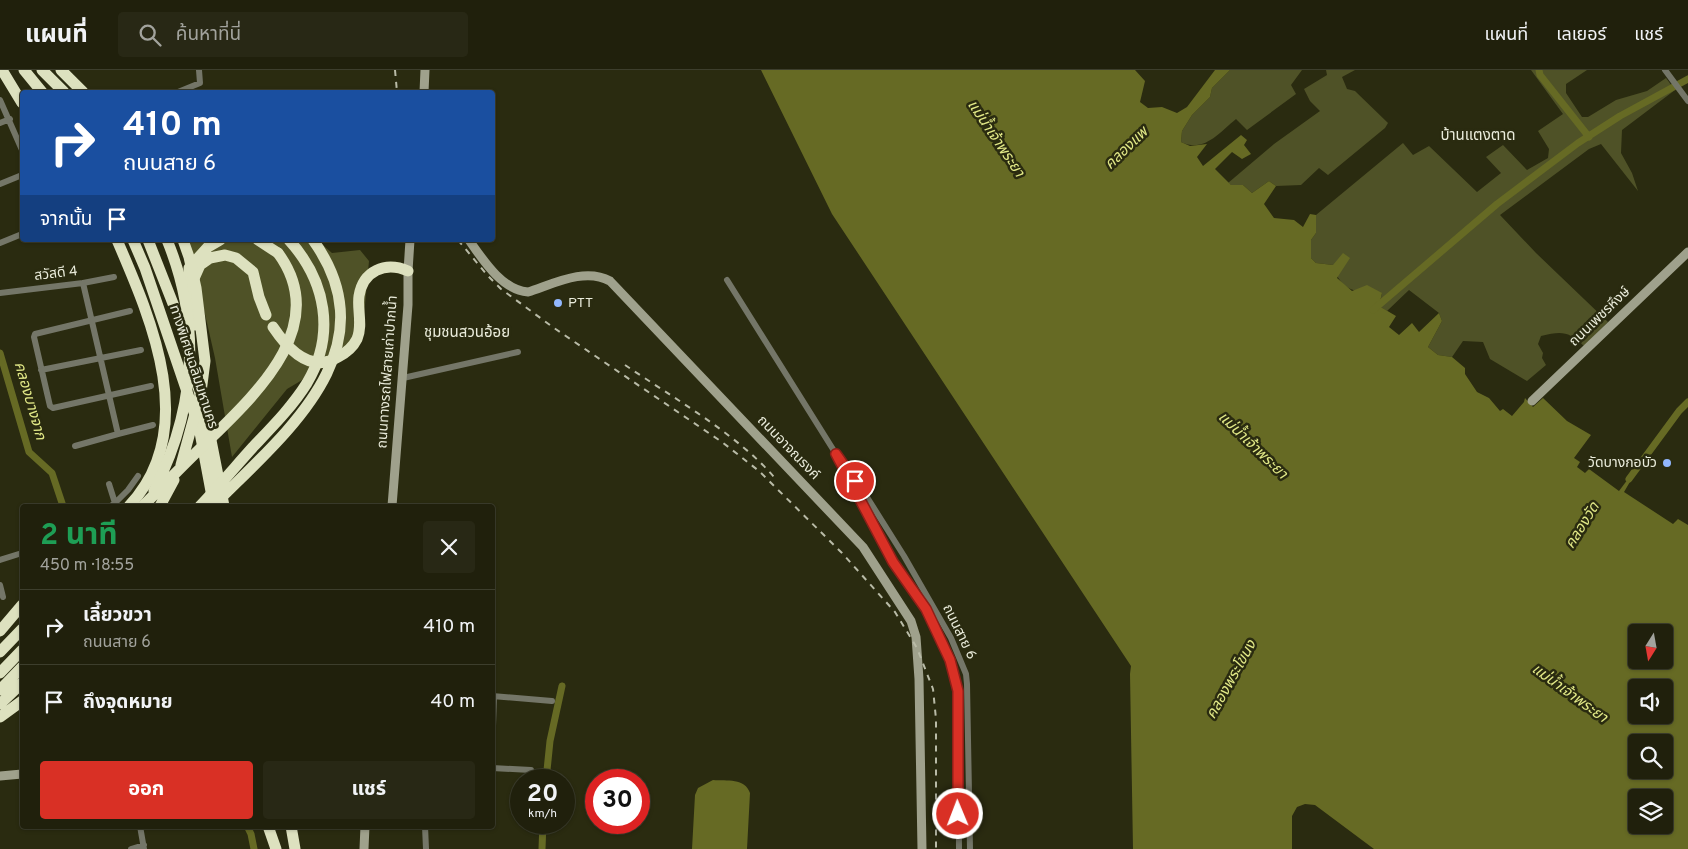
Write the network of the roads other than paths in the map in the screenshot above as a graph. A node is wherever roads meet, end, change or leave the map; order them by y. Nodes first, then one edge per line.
1 (2, 70) edge
2 (24, 70) edge
3 (41, 70) edge
4 (60, 70) edge
5 (199, 70) edge
6 (426, 70) edge
7 (1665, 70) edge
8 (40, 90) edge
9 (56, 90) edge
10 (62, 90) edge
11 (75, 90) edge
12 (81, 90) edge
13 (183, 90) edge
14 (424, 90) edge
15 (0, 100) edge
16 (20, 100) edge
17 (1688, 101) edge
18 (10, 119) junction
19 (0, 123) edge
20 (20, 145) edge
21 (20, 176) edge
22 (0, 184) edge
23 (20, 235) edge
24 (0, 242) edge
25 (118, 242) edge
26 (134, 242) edge
27 (149, 242) edge
28 (168, 242) edge
29 (184, 242) edge
30 (217, 242) edge
31 (261, 242) edge
32 (291, 242) edge
33 (314, 242) edge
34 (410, 242) edge
35 (471, 242) edge
36 (1688, 252) edge
37 (408, 271) junction
38 (114, 278) dead end
39 (727, 280) dead end
40 (83, 283) junction
41 (0, 293) edge
42 (189, 293) junction
43 (130, 311) dead end
44 (266, 315) dead end
45 (92, 320) junction
46 (273, 327) dead end
47 (142, 350) dead end
48 (518, 352) dead end
49 (100, 357) junction
50 (41, 370) junction
51 (403, 378) junction
52 (152, 386) dead end
53 (108, 394) junction
54 (1532, 401) dead end
55 (207, 420) junction
56 (153, 425) dead end
57 (118, 434) junction
58 (75, 446) dead end
59 (836, 454) junction
60 (138, 476) dead end
61 (109, 484) dead end
62 (113, 504) edge
63 (131, 504) edge
64 (146, 504) edge
65 (147, 504) edge
66 (161, 504) edge
67 (202, 504) edge
68 (213, 504) edge
69 (215, 504) edge
70 (224, 504) edge
71 (392, 504) edge
72 (20, 555) edge
73 (0, 560) edge
74 (0, 585) edge
75 (3, 597) dead end
76 (20, 607) edge
77 (0, 631) edge
78 (20, 631) edge
79 (0, 652) edge
80 (20, 652) edge
81 (20, 669) edge
82 (0, 673) edge
83 (20, 686) edge
84 (0, 690) edge
85 (495, 696) edge
86 (552, 701) dead end
87 (20, 703) edge
88 (0, 704) edge
89 (0, 718) edge
90 (495, 768) edge
91 (511, 769) edge
92 (20, 774) edge
93 (0, 776) edge
94 (141, 829) edge
95 (269, 829) edge
96 (277, 829) edge
97 (292, 829) edge
98 (365, 829) edge
99 (425, 829) edge
100 (144, 847) edge
101 (131, 849) edge
102 (276, 849) edge
103 (280, 849) edge
104 (295, 849) edge
105 (364, 849) edge
106 (426, 849) edge
107 (922, 849) edge
108 (959, 849) edge
109 (970, 849) edge

1 - 16 highway
2 - 8 highway
3 - 9 highway
3 - 10 highway
4 - 11 highway
4 - 12 highway
5 - 13 street
6 - 14 street
7 - 17 street
15 - 18 street
18 - 19 street
18 - 20 street
21 - 22 street
23 - 24 street
25 - 63 highway
26 - 68 highway, ทางพิเศษเฉลิมมหานคร
27 - 55 highway, ทางพิเศษเฉลิมมหานคร
28 - 64 highway, bridge
29 - 66 highway, bridge
30 - 42 highway
31 - 65 highway, bridge
32 - 67 highway, bridge
33 - 69 highway, bridge
34 - 37 street, ถนนทางรถไฟสายเก่าปากน้ำ
35 - 107 street, ถนนอาจณรงค์
36 - 54 street, ถนนเพชรหึงษ์
37 - 46 highway
37 - 51 street, ถนนทางรถไฟสายเก่าปากน้ำ
38 - 40 street, สวัสดี 4
39 - 59 street, ถนนสาย 6
40 - 41 street, สวัสดี 4
40 - 45 street
42 - 44 highway
42 - 55 highway
43 - 45 street
45 - 49 street
45 - 50 street
47 - 49 street
48 - 51 street
49 - 50 street
49 - 53 street
50 - 53 street
51 - 71 street, ถนนทางรถไฟสายเก่าปากน้ำ
52 - 53 street
53 - 57 street
55 - 70 highway, ทางพิเศษเฉลิมมหานคร
56 - 57 street
57 - 58 street
59 - 108 street, ถนนสาย 6
59 - 109 street, ถนนสาย 6
60 - 62 street
61 - 62 street
72 - 73 street
74 - 75 street
76 - 77 highway
78 - 79 highway
80 - 82 highway
81 - 84 highway
83 - 88 highway
85 - 86 street
87 - 89 highway
90 - 91 street
92 - 93 street
94 - 100 street
95 - 102 highway
96 - 103 highway
97 - 104 highway
98 - 105 street
99 - 106 street
100 - 101 street

